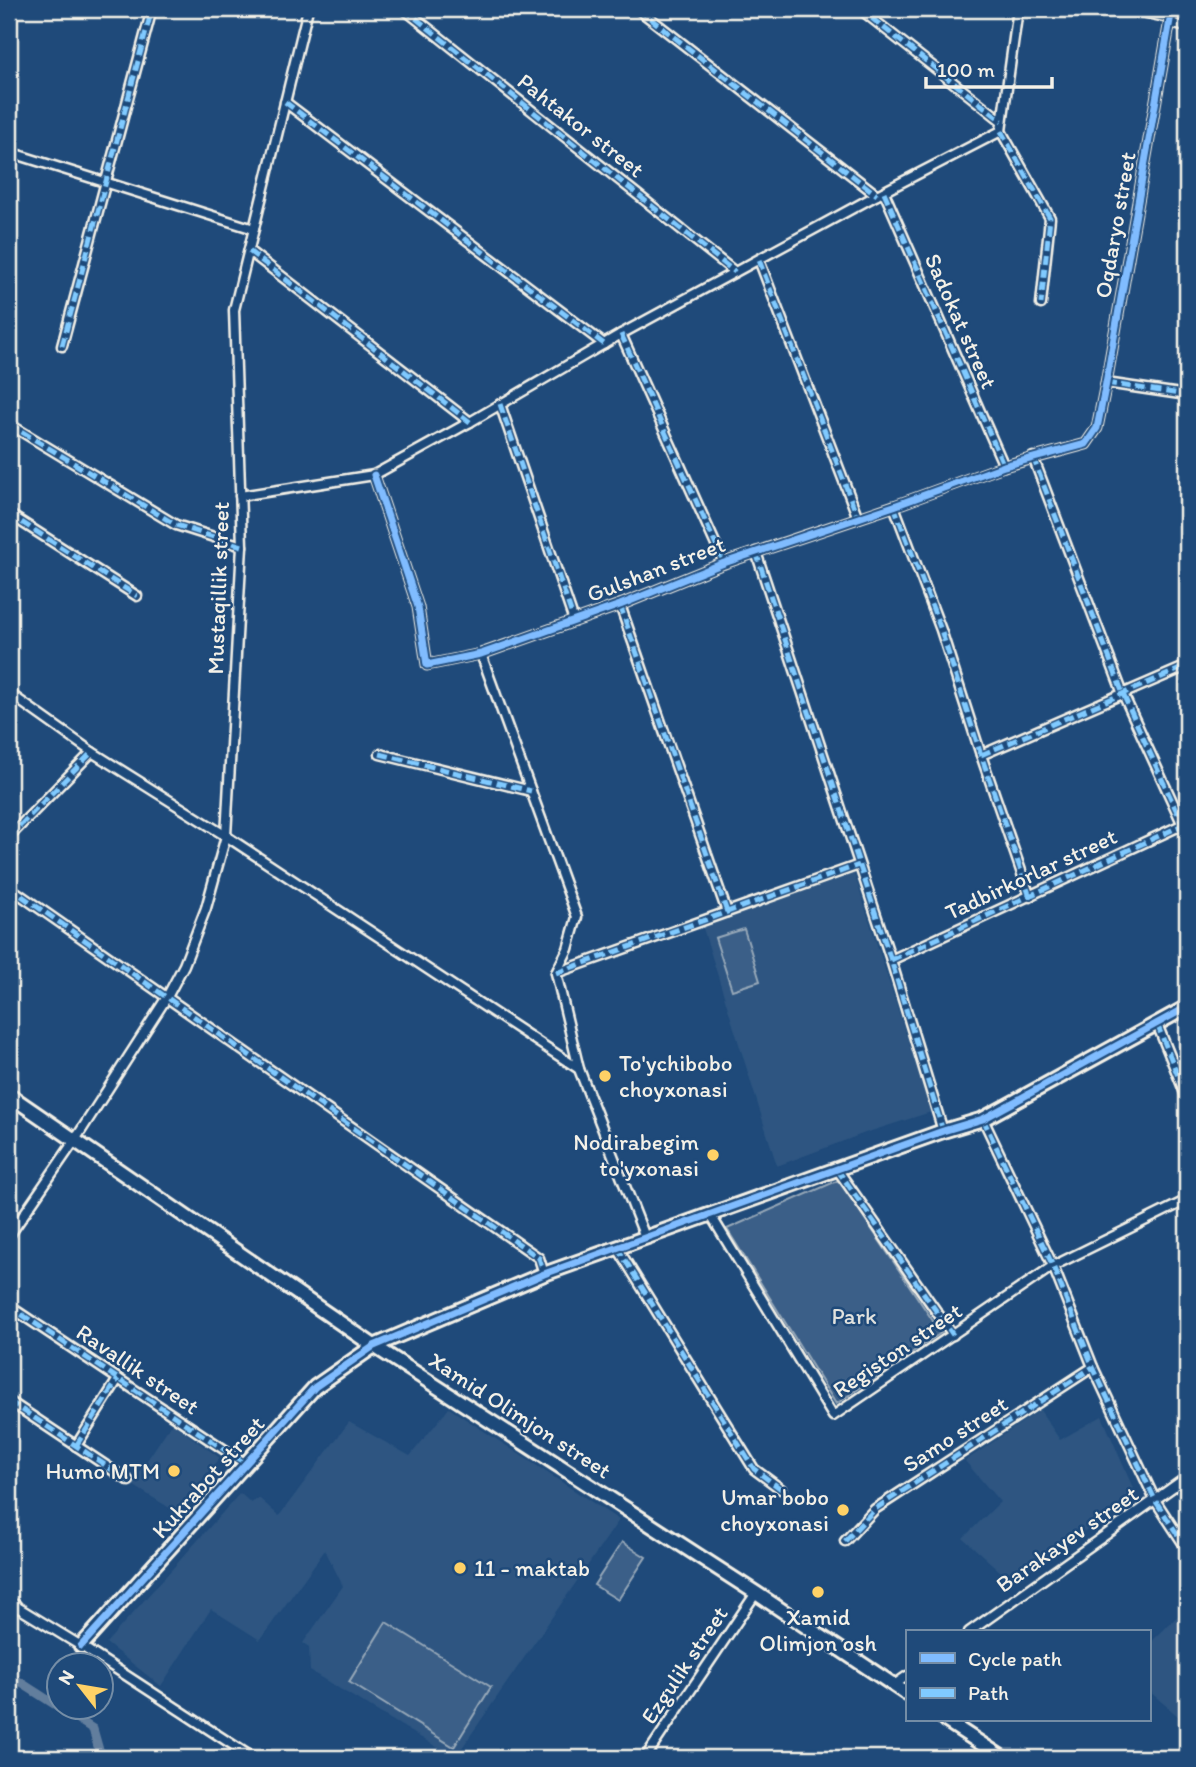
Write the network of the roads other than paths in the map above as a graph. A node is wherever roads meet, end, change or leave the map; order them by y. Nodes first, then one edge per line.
1 (152, 9) edge
2 (308, 9) edge
3 (404, 9) edge
4 (638, 9) edge
5 (860, 9) edge
6 (1018, 9) edge
7 (1127, 9) edge
8 (1171, 16) edge
9 (1187, 27) edge
10 (285, 102) junction
11 (1001, 126) junction
12 (9, 152) edge
13 (105, 182) junction
14 (881, 194) junction
15 (254, 229) junction
16 (248, 251) junction
17 (759, 260) junction
18 (735, 272) junction
19 (1041, 304) dead end
20 (621, 334) junction
21 (604, 344) junction
22 (62, 346) dead end
23 (1106, 383) junction
24 (1187, 396) edge
25 (500, 404) junction
26 (470, 422) junction
27 (9, 424) edge
28 (1086, 443) joint
29 (1034, 457) junction
30 (1004, 466) junction
31 (373, 475) junction
32 (240, 496) junction
33 (894, 506) junction
34 (9, 514) edge
35 (858, 518) junction
36 (242, 546) junction
37 (756, 552) junction
38 (724, 563) junction
39 (137, 596) dead end
40 (620, 605) junction
41 (574, 621) junction
42 (481, 654) junction
43 (1187, 666) edge
44 (9, 692) edge
45 (1123, 694) junction
46 (92, 752) junction
47 (380, 754) dead end
48 (981, 755) junction
49 (531, 791) junction
50 (1185, 824) edge
51 (226, 836) junction
52 (9, 837) edge
53 (859, 864) junction
54 (9, 887) edge
55 (1030, 897) junction
56 (727, 912) junction
57 (891, 960) junction
58 (556, 974) junction
59 (167, 997) junction
60 (1187, 1007) edge
61 (1157, 1024) junction
62 (579, 1069) junction
63 (9, 1095) edge
64 (1187, 1098) edge
65 (983, 1119) junction
66 (943, 1131) junction
67 (75, 1140) junction
68 (837, 1169) junction
69 (1187, 1200) edge
70 (710, 1214) junction
71 (9, 1236) edge
72 (645, 1237) junction
73 (617, 1247) junction
74 (1053, 1266) junction
75 (544, 1274) junction
76 (9, 1306) edge
77 (953, 1335) junction
78 (374, 1346) junction
79 (1093, 1367) junction
80 (118, 1379) junction
81 (9, 1401) edge
82 (76, 1446) junction
83 (246, 1464) junction
84 (1187, 1477) edge
85 (130, 1481) dead end
86 (781, 1489) dead end
87 (1155, 1500) junction
88 (845, 1541) dead end
89 (1187, 1549) edge
90 (755, 1593) junction
91 (12, 1604) edge
92 (9, 1614) edge
93 (972, 1630) edge
94 (81, 1646) junction
95 (906, 1677) edge
96 (894, 1685) junction
97 (906, 1693) edge
98 (949, 1722) edge
99 (1187, 1750) edge
100 (253, 1758) edge
101 (645, 1758) edge
102 (1003, 1758) edge
103 (1182, 1758) edge

1 - 13 street
2 - 10 street, Mustaqillik street
3 - 18 street, Pahtakor street
4 - 14 street
5 - 11 street
6 - 11 street
7 - 8 street
8 - 9 street
8 - 23 street, Oqdaryo street
10 - 15 street, Mustaqillik street
10 - 21 street
11 - 14 street
11 - 19 street
12 - 13 street
13 - 15 street
13 - 22 street
14 - 17 street
14 - 30 street, Sadokat street
15 - 16 street, Mustaqillik street
16 - 26 street
16 - 32 street, Mustaqillik street
17 - 18 street
17 - 35 street
18 - 20 street
20 - 21 street
20 - 38 street
21 - 25 street
23 - 24 street
23 - 28 street, Oqdaryo street
25 - 26 street
25 - 41 street
26 - 31 street
27 - 36 street
28 - 29 street, Gulshan street
29 - 30 street, Gulshan street
29 - 45 street
30 - 33 street, Gulshan street
31 - 32 street
31 - 42 street, Gulshan street
32 - 36 street, Mustaqillik street
33 - 35 street, Gulshan street
33 - 48 street
34 - 39 street
35 - 37 street, Gulshan street
36 - 51 street, Mustaqillik street
37 - 38 street, Gulshan street
37 - 53 street
38 - 40 street, Gulshan street
40 - 41 street, Gulshan street
40 - 56 street
41 - 42 street, Gulshan street
42 - 49 street
43 - 45 street
44 - 46 street
45 - 48 street
45 - 50 street
46 - 51 street
46 - 52 street
47 - 49 street
48 - 55 street
49 - 58 street
50 - 55 street, Tadbirkorlar street
51 - 59 street, Mustaqillik street
51 - 62 street
53 - 56 street
53 - 57 street
54 - 59 street
55 - 57 street, Tadbirkorlar street
56 - 58 street
57 - 66 street
58 - 62 street
59 - 67 street, Mustaqillik street
59 - 75 street
60 - 61 street, Kukrabot street
61 - 64 street
61 - 65 street, Kukrabot street
62 - 72 street
63 - 67 street, Xamid Olimjon street
65 - 66 street, Kukrabot street
65 - 74 street
66 - 68 street, Kukrabot street
67 - 71 street, Mustaqillik street
67 - 78 street, Xamid Olimjon street
68 - 70 street, Kukrabot street
68 - 77 street
69 - 74 street, Registon street
70 - 72 street, Kukrabot street
70 - 77 street, Registon street
72 - 73 street, Kukrabot street
73 - 75 street, Kukrabot street
73 - 86 street
74 - 77 street, Registon street
74 - 79 street
75 - 78 street, Kukrabot street
76 - 80 street, Ravallik street
78 - 83 street, Kukrabot street
78 - 90 street, Xamid Olimjon street
79 - 87 street
79 - 88 street, Samo street
80 - 82 street
80 - 83 street, Ravallik street
81 - 82 street
82 - 85 street
83 - 94 street, Kukrabot street
84 - 87 street, Barakayev street
87 - 89 street
87 - 93 street, Barakayev street
90 - 96 street, Xamid Olimjon street
90 - 101 street, Ezgulik street
91 - 92 street
91 - 94 street
94 - 100 street
95 - 96 street
96 - 97 street, Xamid Olimjon street
98 - 102 street
99 - 103 street

